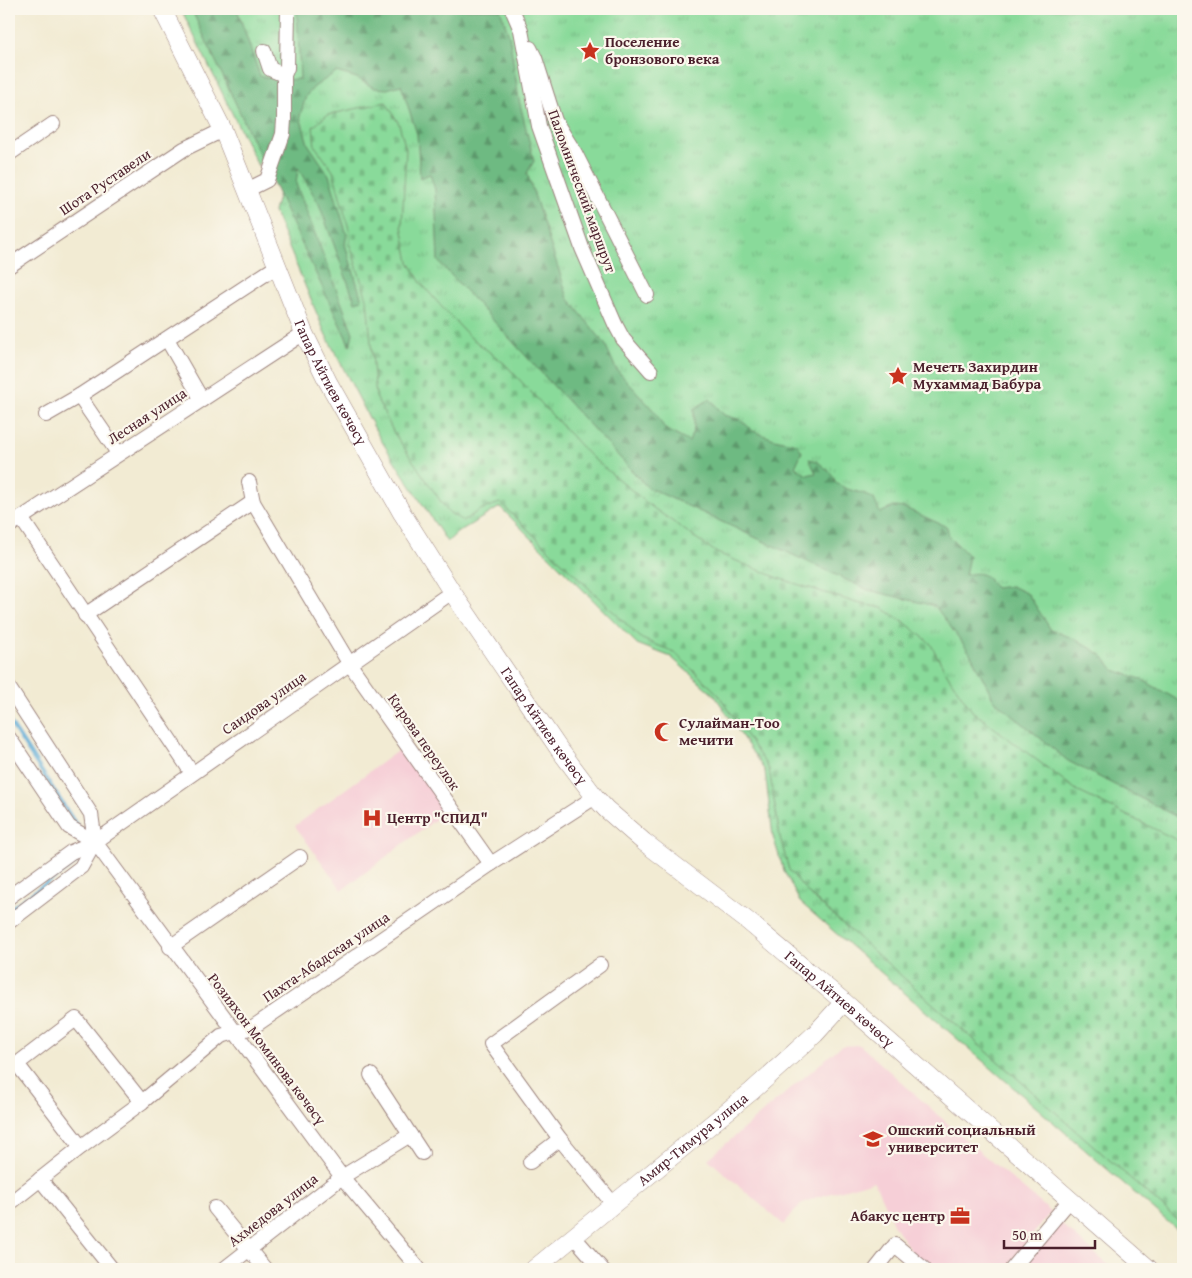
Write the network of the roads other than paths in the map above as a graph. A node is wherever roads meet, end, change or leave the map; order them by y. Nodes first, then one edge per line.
1 (162, 9) edge
2 (288, 9) edge
3 (512, 9) edge
4 (521, 30) junction
5 (264, 52) dead end
6 (285, 72) junction
7 (53, 124) dead end
8 (223, 130) junction
9 (9, 154) edge
10 (248, 190) junction
11 (9, 266) edge
12 (276, 267) junction
13 (647, 295) dead end
14 (304, 333) junction
15 (167, 339) junction
16 (651, 371) dead end
17 (79, 396) junction
18 (202, 400) junction
19 (46, 415) dead end
20 (118, 453) junction
21 (249, 482) dead end
22 (253, 502) junction
23 (21, 518) junction
24 (9, 526) edge
25 (452, 592) junction
26 (84, 615) junction
27 (349, 663) junction
28 (9, 688) edge
29 (9, 738) edge
30 (192, 773) junction
31 (595, 797) junction
32 (95, 842) junction
33 (300, 857) dead end
34 (491, 864) junction
35 (9, 897) edge
36 (9, 922) edge
37 (170, 947) junction
38 (600, 965) dead end
39 (844, 1002) junction
40 (234, 1032) junction
41 (370, 1075) dead end
42 (142, 1102) junction
43 (410, 1135) junction
44 (560, 1139) junction
45 (81, 1147) junction
46 (422, 1153) dead end
47 (530, 1162) dead end
48 (342, 1177) junction
49 (40, 1179) junction
50 (1070, 1200) junction
51 (9, 1204) edge
52 (614, 1205) junction
53 (214, 1208) dead end
54 (574, 1237) junction
55 (249, 1249) junction
56 (112, 1269) edge
57 (224, 1269) edge
58 (265, 1269) edge
59 (419, 1269) edge
60 (534, 1269) edge
61 (602, 1269) edge
62 (876, 1269) edge
63 (924, 1269) edge
64 (1012, 1269) edge
65 (1149, 1269) edge

1 - 8 main road, Гапар Айтиев көчөсү
2 - 6 street
3 - 4 street, Паломнический маршрут
4 - 13 street
4 - 16 street, Паломнический маршрут
5 - 6 street
6 - 10 street
7 - 9 street
8 - 10 main road, Гапар Айтиев көчөсү
8 - 11 street, Шота Руставели
10 - 12 main road, Гапар Айтиев көчөсү
12 - 14 main road, Гапар Айтиев көчөсү
12 - 15 street
14 - 18 street, Лесная улица
14 - 25 main road, Гапар Айтиев көчөсү
15 - 17 street
15 - 18 street
17 - 19 street
17 - 20 street
18 - 20 street, Лесная улица
20 - 23 street, Лесная улица
21 - 22 street, Кирова переулок
22 - 26 street
22 - 27 street, Кирова переулок
23 - 24 street, Лесная улица
23 - 26 street
25 - 27 street, Саидова улица
25 - 31 main road, Гапар Айтиев көчөсү
26 - 30 street
27 - 30 street, Саидова улица
27 - 34 street, Кирова переулок
28 - 32 street, Розияхон Моминова көчөсү
29 - 32 street, Розияхон Моминова көчөсү
30 - 32 street, Саидова улица
31 - 34 street, Пахта-Абадская улица
31 - 39 main road, Гапар Айтиев көчөсү
32 - 35 street, Саидова улица
32 - 36 street, Саидова улица
32 - 37 street, Розияхон Моминова көчөсү
33 - 37 street
34 - 40 street, Пахта-Абадская улица
37 - 40 street, Розияхон Моминова көчөсү
38 - 44 street
39 - 50 main road, Гапар Айтиев көчөсү
39 - 52 main road, Амир-Тимура улица
40 - 42 street, Пахта-Абадская улица
40 - 48 street, Розияхон Моминова көчөсү
41 - 43 street
42 - 45 street, Пахта-Абадская улица
42 - 45 street
43 - 46 street
43 - 48 street, Ахмедова улица
44 - 47 street
44 - 52 street
45 - 49 street, Пахта-Абадская улица
48 - 55 street, Ахмедова улица
48 - 59 street, Розияхон Моминова көчөсү
49 - 51 street, Пахта-Абадская улица
49 - 56 street
50 - 64 street
50 - 65 main road, Гапар Айтиев көчөсү
52 - 54 main road, Амир-Тимура улица
53 - 55 street
54 - 60 main road, Амир-Тимура улица
54 - 61 street
55 - 57 street, Ахмедова улица
55 - 58 street
62 - 63 street

